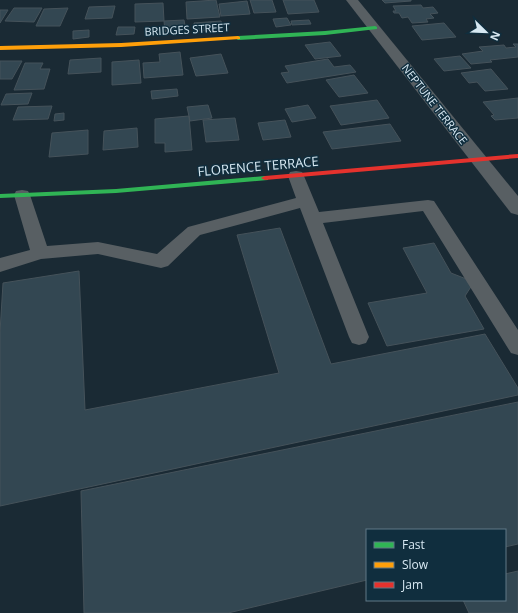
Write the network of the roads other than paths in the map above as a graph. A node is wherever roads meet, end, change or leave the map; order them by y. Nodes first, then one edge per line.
1 (352, 0) edge
2 (375, 28) junction
3 (0, 48) edge
4 (518, 156) edge
5 (479, 160) junction
6 (296, 176) junction
7 (22, 195) junction
8 (0, 196) edge
9 (305, 201) junction
10 (518, 209) edge
11 (312, 219) junction
12 (40, 253) junction
13 (0, 265) edge
14 (359, 337) dead end
15 (518, 347) edge

1 - 2 street, NEPTUNE TERRACE
2 - 3 street, BRIDGES STREET
2 - 5 street, NEPTUNE TERRACE
4 - 5 street, FLORENCE TERRACE
5 - 6 street, FLORENCE TERRACE
5 - 10 street, NEPTUNE TERRACE
6 - 7 street, FLORENCE TERRACE
6 - 9 lane
7 - 8 street, FLORENCE TERRACE
7 - 12 lane
9 - 11 lane
9 - 12 lane
11 - 14 lane
11 - 15 lane
12 - 13 lane

